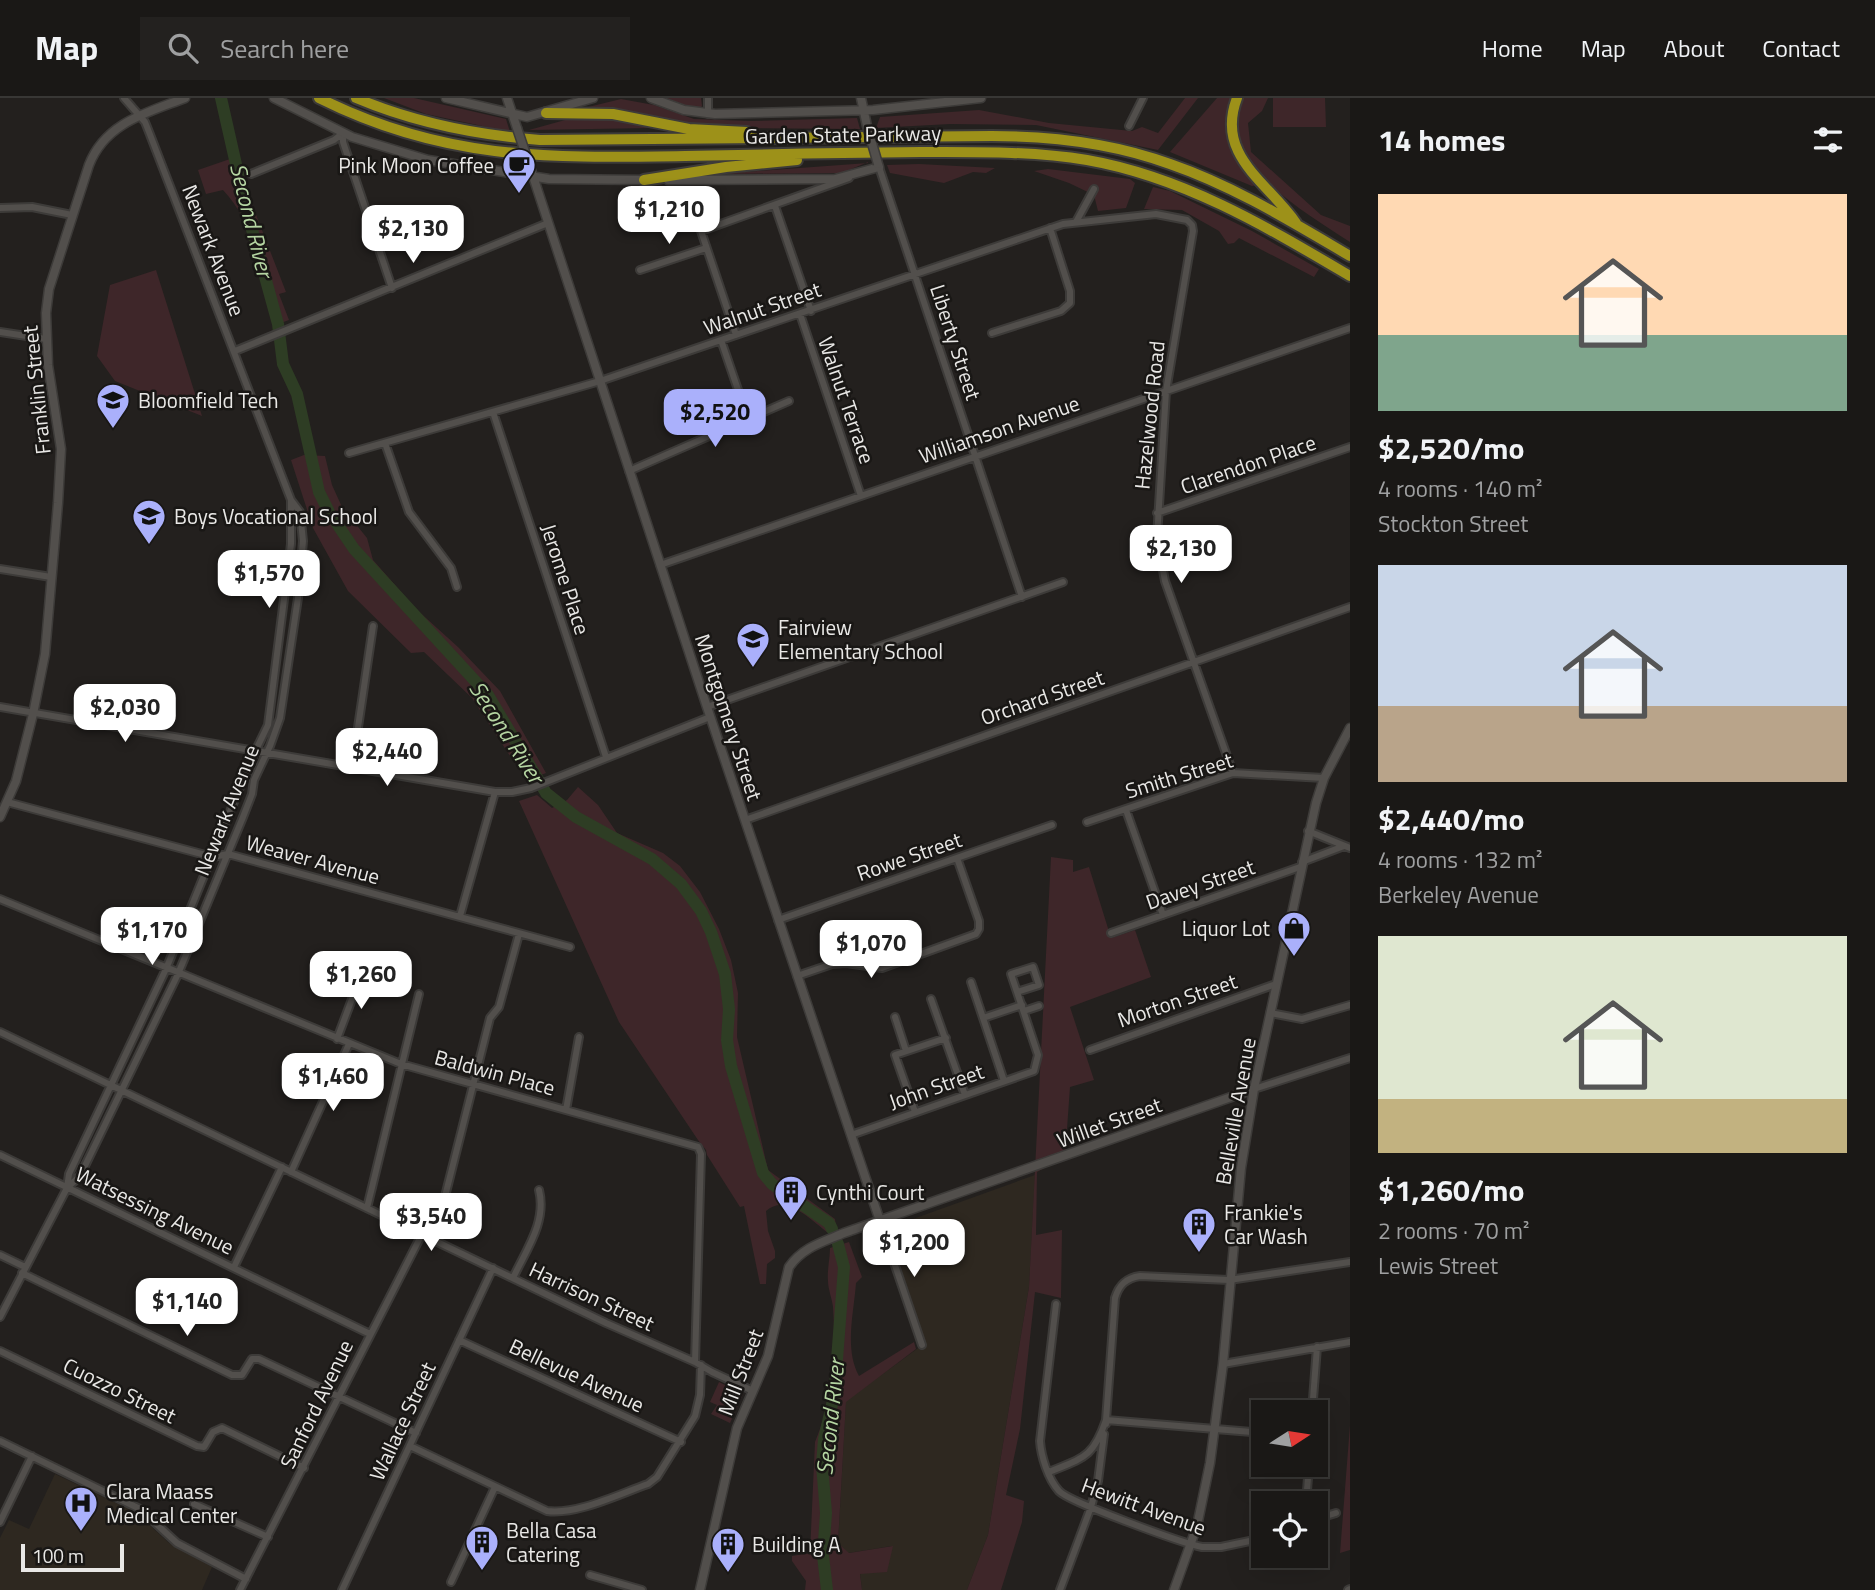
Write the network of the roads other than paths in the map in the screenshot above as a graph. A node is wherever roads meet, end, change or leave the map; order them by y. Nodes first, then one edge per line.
1 (124, 98) edge
2 (184, 98) edge
3 (274, 98) edge
4 (320, 98) edge
5 (356, 98) edge
6 (446, 98) edge
7 (507, 98) edge
8 (593, 98) edge
9 (651, 98) edge
10 (708, 98) edge
11 (861, 98) edge
12 (981, 98) edge
13 (1143, 98) edge
14 (1237, 98) edge
15 (863, 110) junction
16 (546, 113) junction
17 (512, 114) junction
18 (708, 114) junction
19 (139, 116) junction
20 (1129, 126) dead end
21 (343, 133) junction
22 (879, 137) junction
23 (878, 161) junction
24 (250, 174) dead end
25 (855, 176) junction
26 (533, 177) junction
27 (644, 180) junction
28 (1094, 189) dead end
29 (775, 206) junction
30 (0, 208) edge
31 (72, 215) junction
32 (1187, 220) joint
33 (1076, 222) junction
34 (548, 223) junction
35 (1298, 225) junction
36 (1050, 228) junction
37 (706, 248) junction
38 (1350, 256) edge
39 (640, 270) dead end
40 (915, 274) junction
41 (1350, 276) edge
42 (392, 288) junction
43 (811, 311) junction
44 (800, 314) junction
45 (1350, 328) edge
46 (0, 332) edge
47 (992, 332) dead end
48 (736, 335) junction
49 (46, 339) junction
50 (721, 340) junction
51 (235, 351) junction
52 (600, 381) junction
53 (1166, 391) junction
54 (789, 401) dead end
55 (493, 412) junction
56 (748, 419) junction
57 (385, 443) junction
58 (1350, 447) edge
59 (349, 453) dead end
60 (976, 456) junction
61 (629, 471) junction
62 (861, 496) junction
63 (291, 500) junction
64 (1157, 513) junction
65 (660, 565) junction
66 (0, 569) edge
67 (51, 578) junction
68 (1063, 582) dead end
69 (457, 587) dead end
70 (1022, 597) junction
71 (1350, 607) edge
72 (373, 626) dead end
73 (1193, 662) junction
74 (0, 707) edge
75 (707, 707) junction
76 (33, 714) junction
77 (710, 717) junction
78 (1350, 728) edge
79 (255, 752) junction
80 (266, 754) junction
81 (606, 757) junction
82 (352, 768) junction
83 (1233, 773) junction
84 (1324, 778) junction
85 (495, 792) junction
86 (7, 802) junction
87 (1126, 810) junction
88 (0, 817) edge
89 (745, 820) junction
90 (1087, 822) dead end
91 (1052, 825) dead end
92 (1308, 831) junction
93 (1347, 847) edge
94 (228, 854) junction
95 (213, 858) junction
96 (957, 858) junction
97 (1301, 865) junction
98 (0, 899) edge
99 (1163, 915) junction
100 (460, 916) junction
101 (778, 920) junction
102 (1111, 933) dead end
103 (519, 934) junction
104 (570, 947) dead end
105 (166, 969) junction
106 (178, 974) junction
107 (362, 975) dead end
108 (797, 976) junction
109 (971, 982) dead end
110 (1276, 984) junction
111 (1017, 992) junction
112 (419, 994) dead end
113 (931, 999) dead end
114 (1350, 1005) edge
115 (1039, 1006) dead end
116 (1023, 1008) junction
117 (1270, 1013) junction
118 (895, 1017) dead end
119 (984, 1018) junction
120 (0, 1032) edge
121 (579, 1037) dead end
122 (946, 1038) junction
123 (337, 1039) junction
124 (349, 1044) junction
125 (1090, 1050) dead end
126 (906, 1051) junction
127 (1350, 1058) edge
128 (401, 1064) junction
129 (1004, 1081) junction
130 (473, 1084) junction
131 (112, 1087) junction
132 (1254, 1089) junction
133 (121, 1091) junction
134 (965, 1095) junction
135 (566, 1110) junction
136 (915, 1112) junction
137 (851, 1135) junction
138 (0, 1155) edge
139 (282, 1167) junction
140 (291, 1172) junction
141 (67, 1188) junction
142 (539, 1190) dead end
143 (368, 1208) junction
144 (880, 1221) junction
145 (422, 1234) junction
146 (434, 1240) junction
147 (0, 1255) edge
148 (1350, 1262) edge
149 (233, 1267) junction
150 (493, 1268) junction
151 (23, 1270) junction
152 (513, 1278) junction
153 (1229, 1280) junction
154 (1056, 1304) dead end
155 (0, 1317) edge
156 (370, 1334) junction
157 (459, 1340) junction
158 (1350, 1342) edge
159 (922, 1345) dead end
160 (1317, 1348) junction
161 (0, 1351) edge
162 (698, 1363) junction
163 (1223, 1364) junction
164 (753, 1391) junction
165 (339, 1395) junction
166 (1313, 1400) edge
167 (1107, 1420) junction
168 (1216, 1429) junction
169 (1251, 1432) edge
170 (416, 1433) junction
171 (0, 1441) edge
172 (681, 1441) junction
173 (410, 1446) junction
174 (32, 1456) junction
175 (304, 1468) junction
176 (1049, 1472) junction
177 (495, 1487) junction
178 (194, 1504) dead end
179 (1091, 1507) junction
180 (1336, 1513) dead end
181 (1328, 1515) edge
182 (0, 1521) edge
183 (268, 1537) junction
184 (1251, 1540) edge
185 (1191, 1545) junction
186 (590, 1575) dead end
187 (246, 1578) junction
188 (451, 1582) dead end
189 (240, 1590) edge
190 (342, 1590) edge
191 (642, 1590) edge
192 (700, 1590) edge
193 (1060, 1590) edge
194 (1174, 1590) edge

1 - 19 street, Newark Avenue
2 - 19 main road, Franklin Street
3 - 21 main road
4 - 23 highway, Garden State Parkway
5 - 22 highway, Garden State Parkway
6 - 17 main road
7 - 17 main road, Montgomery Street
8 - 16 main road
9 - 18 main road
10 - 18 street
11 - 15 main road, Liberty Street
12 - 15 main road
13 - 20 street
14 - 35 highway
15 - 18 main road
15 - 23 main road, Liberty Street, bridge
16 - 17 main road
16 - 22 highway
17 - 26 main road, Montgomery Street, bridge
19 - 31 main road, Franklin Street
19 - 51 street, Newark Avenue
21 - 24 street
21 - 26 main road
21 - 42 street
22 - 35 highway, Garden State Parkway
23 - 25 main road
23 - 27 highway
23 - 40 street, Liberty Street
23 - 41 highway, Garden State Parkway
25 - 27 main road
25 - 29 street
26 - 27 main road
26 - 34 main road, Montgomery Street
28 - 33 street
29 - 37 street
29 - 43 street
30 - 31 street
31 - 49 main road, Franklin Street
32 - 33 street, Walnut Street
32 - 53 street, Hazelwood Road
33 - 36 street, Walnut Street
34 - 42 street
34 - 52 main road, Montgomery Street
35 - 38 highway, Garden State Parkway
36 - 40 street, Walnut Street
36 - 47 street
37 - 39 street
37 - 48 street
40 - 43 street, Walnut Street
40 - 60 street, Liberty Street
42 - 51 street
43 - 44 street, Walnut Street
44 - 48 street, Walnut Street
44 - 62 street, Walnut Terrace
45 - 53 street, Williamson Avenue
46 - 49 street
48 - 50 street, Walnut Street
49 - 67 main road, Franklin Street
50 - 52 street, Walnut Street
50 - 56 street
51 - 63 street, Newark Avenue
52 - 55 street, Walnut Street
52 - 61 main road, Montgomery Street
53 - 60 street, Williamson Avenue
53 - 64 street, Hazelwood Road
54 - 56 street
55 - 57 street, Walnut Street
55 - 81 street, Jerome Place
56 - 61 street
57 - 59 street, Walnut Street
57 - 69 street
58 - 64 street, Clarendon Place
60 - 62 street, Williamson Avenue
60 - 70 street, Liberty Street
61 - 65 main road, Montgomery Street
62 - 65 street, Williamson Avenue
63 - 79 street, Newark Avenue
63 - 80 street, Newark Avenue
64 - 73 street, Hazelwood Road
65 - 75 main road, Montgomery Street
66 - 67 street
67 - 76 main road, Franklin Street
68 - 70 street
70 - 75 street
71 - 73 street, Orchard Street
72 - 82 street
73 - 83 street, Hazelwood Road
73 - 89 street, Orchard Street
74 - 76 street
75 - 77 main road, Montgomery Street
76 - 79 street
76 - 86 main road, Franklin Street
77 - 81 street
77 - 89 main road, Montgomery Street
78 - 84 main road, Belleville Avenue
79 - 80 street
79 - 95 street, Newark Avenue
80 - 82 street
80 - 94 street, Newark Avenue
81 - 85 street
82 - 85 street
83 - 84 street, Smith Street
83 - 87 street, Smith Street
84 - 92 main road, Belleville Avenue
85 - 100 street
86 - 88 main road, Franklin Street
86 - 95 street, Weaver Avenue
87 - 90 street, Smith Street
87 - 99 street
89 - 101 main road, Montgomery Street
91 - 96 street, Rowe Street
92 - 93 street, Davey Street
92 - 97 main road, Belleville Avenue
93 - 97 street, Davey Street
94 - 95 street, Weaver Avenue
94 - 100 street, Weaver Avenue
94 - 106 street, Newark Avenue
95 - 105 street, Newark Avenue
96 - 101 street, Rowe Street
96 - 108 street
97 - 99 street, Davey Street
97 - 110 main road, Belleville Avenue
98 - 105 street, Baldwin Place
99 - 102 street, Davey Street
100 - 103 street, Weaver Avenue
101 - 108 main road, Montgomery Street
103 - 104 street, Weaver Avenue
103 - 130 street
105 - 106 street, Baldwin Place
105 - 131 street, Newark Avenue
106 - 123 street, Baldwin Place
106 - 133 street, Newark Avenue
107 - 123 street
108 - 137 main road, Montgomery Street
109 - 119 street
110 - 117 main road, Belleville Avenue
110 - 125 street, Morton Street
111 - 111 street
111 - 116 street
112 - 128 street
113 - 122 street
114 - 117 street
115 - 116 street
116 - 119 street
116 - 129 street, John Street
117 - 132 main road, Belleville Avenue
118 - 126 street
119 - 129 street
120 - 131 street, Harrison Street
121 - 135 street
122 - 126 street
122 - 134 street
123 - 124 street, Baldwin Place
124 - 128 street, Baldwin Place
124 - 140 street
126 - 136 street
127 - 132 street, Willet Street
128 - 130 street, Baldwin Place
128 - 143 street
129 - 134 street, John Street
130 - 135 street, Baldwin Place
130 - 146 street
131 - 133 street, Harrison Street
131 - 141 street, Newark Avenue
132 - 144 main road, Willet Street
132 - 153 main road, Belleville Avenue
133 - 139 street, Harrison Street
133 - 141 street, Newark Avenue
134 - 136 street, John Street
135 - 162 street, Baldwin Place
136 - 137 street, John Street
137 - 144 main road, Montgomery Street
138 - 141 street, Watsessing Avenue
139 - 140 street, Harrison Street
139 - 149 street
140 - 143 street, Harrison Street
141 - 149 street, Watsessing Avenue
141 - 151 street, Newark Avenue
142 - 152 street
143 - 145 street, Harrison Street
144 - 159 street, Montgomery Street
144 - 164 main road, Mill Street
145 - 146 street, Harrison Street
145 - 156 street, Sanford Avenue
146 - 150 street, Harrison Street
147 - 151 street
148 - 153 street
149 - 156 street, Watsessing Avenue
150 - 152 street, Harrison Street
150 - 157 street, Wallace Street
151 - 155 street, Newark Avenue
151 - 165 street
152 - 162 street, Harrison Street
153 - 163 main road, Belleville Avenue
153 - 167 street
154 - 176 street, Hewitt Avenue
156 - 165 street, Sanford Avenue
157 - 170 street, Wallace Street
157 - 172 street, Bellevue Avenue
158 - 160 street
160 - 163 street
160 - 166 street
161 - 175 street, Cuozzo Street
162 - 164 street, Harrison Street
162 - 172 street
163 - 168 main road, Belleville Avenue
164 - 192 main road, Mill Street
165 - 170 street
165 - 175 street, Sanford Avenue
167 - 168 street
167 - 176 street
167 - 179 street
168 - 169 street
168 - 185 main road, Belleville Avenue
170 - 173 street, Wallace Street
171 - 174 street
172 - 177 street
173 - 177 street
173 - 190 street, Wallace Street
174 - 182 street
174 - 187 street
175 - 183 street, Sanford Avenue
176 - 179 street, Hewitt Avenue
177 - 188 street
178 - 183 street
179 - 185 street, Hewitt Avenue
179 - 193 street
180 - 181 street
183 - 187 street, Sanford Avenue
184 - 185 street, Hewitt Avenue
185 - 194 main road, Belleville Avenue
186 - 191 street
187 - 189 street, Sanford Avenue

